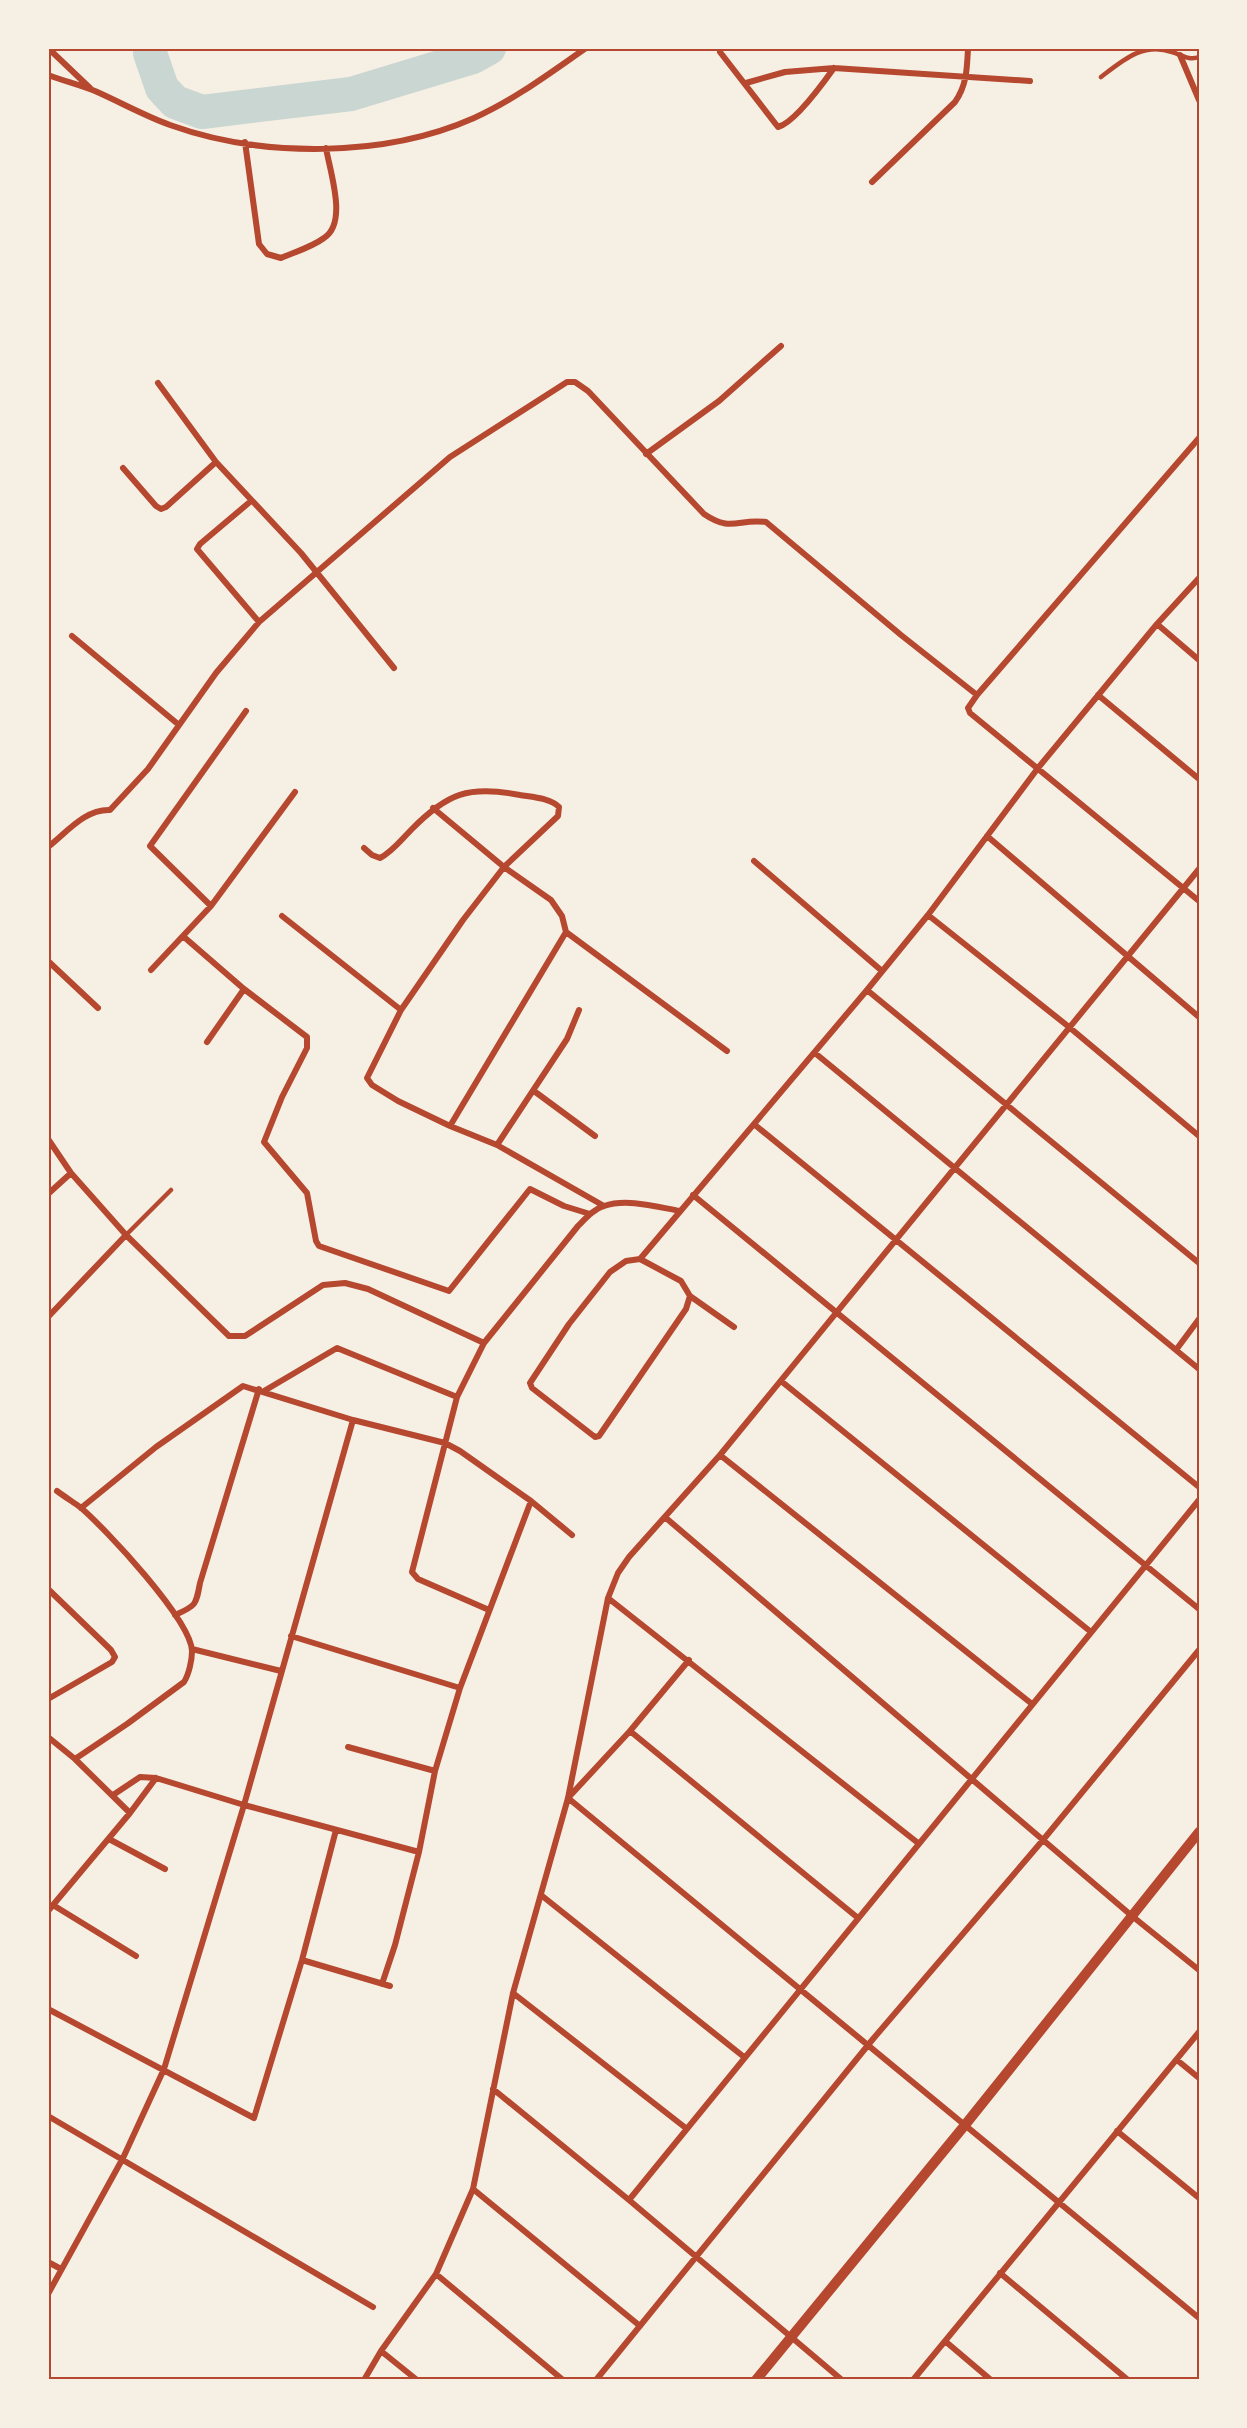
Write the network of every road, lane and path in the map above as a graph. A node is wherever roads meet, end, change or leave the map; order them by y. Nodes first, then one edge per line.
1 (48, 48) edge
2 (586, 48) edge
3 (968, 48) edge
4 (720, 52) dead end
5 (1180, 55) junction
6 (1199, 57) edge
7 (834, 68) junction
8 (48, 75) edge
9 (966, 76) junction
10 (1101, 77) dead end
11 (1030, 81) dead end
12 (746, 83) junction
13 (93, 90) junction
14 (1199, 100) edge
15 (245, 142) junction
16 (326, 148) junction
17 (872, 182) dead end
18 (781, 346) dead end
19 (158, 383) dead end
20 (1199, 438) edge
21 (646, 454) junction
22 (216, 462) junction
23 (123, 468) dead end
24 (251, 501) junction
25 (317, 572) junction
26 (1199, 578) edge
27 (259, 622) junction
28 (1157, 624) junction
29 (72, 636) dead end
30 (1199, 660) edge
31 (394, 668) dead end
32 (977, 695) junction
33 (1098, 695) junction
34 (246, 711) dead end
35 (179, 726) junction
36 (1038, 768) junction
37 (1199, 779) edge
38 (295, 792) dead end
39 (433, 808) junction
40 (987, 836) junction
41 (48, 847) edge
42 (364, 848) dead end
43 (754, 861) dead end
44 (504, 867) junction
45 (1199, 869) edge
46 (1183, 888) junction
47 (1199, 901) edge
48 (211, 906) junction
49 (928, 915) junction
50 (282, 916) dead end
51 (566, 932) junction
52 (184, 937) junction
53 (1128, 956) junction
54 (48, 961) edge
55 (151, 970) dead end
56 (882, 971) junction
57 (244, 989) junction
58 (867, 990) junction
59 (98, 1008) dead end
60 (401, 1010) junction
61 (579, 1010) dead end
62 (1199, 1017) edge
63 (1069, 1027) junction
64 (207, 1042) dead end
65 (727, 1051) dead end
66 (815, 1053) junction
67 (534, 1090) junction
68 (1005, 1104) junction
69 (755, 1125) junction
70 (450, 1126) junction
71 (595, 1136) dead end
72 (1199, 1136) edge
73 (49, 1141) edge
74 (497, 1145) junction
75 (954, 1167) junction
76 (71, 1173) junction
77 (171, 1190) dead end
78 (48, 1194) edge
79 (693, 1195) junction
80 (604, 1206) junction
81 (680, 1210) junction
82 (590, 1214) junction
83 (126, 1235) junction
84 (896, 1241) junction
85 (640, 1259) junction
86 (1199, 1263) edge
87 (690, 1296) junction
88 (838, 1313) junction
89 (48, 1317) edge
90 (1199, 1319) edge
91 (734, 1327) dead end
92 (484, 1343) junction
93 (1176, 1350) junction
94 (1199, 1369) edge
95 (781, 1381) junction
96 (261, 1390) junction
97 (457, 1397) junction
98 (353, 1420) junction
99 (445, 1443) junction
100 (720, 1455) junction
101 (1199, 1487) edge
102 (57, 1491) dead end
103 (1199, 1500) edge
104 (531, 1501) junction
105 (81, 1508) junction
106 (666, 1518) junction
107 (572, 1535) dead end
108 (1146, 1566) junction
109 (48, 1589) edge
110 (608, 1598) junction
111 (1199, 1609) edge
112 (489, 1610) junction
113 (175, 1615) junction
114 (1092, 1632) junction
115 (291, 1636) junction
116 (192, 1649) junction
117 (1199, 1650) edge
118 (689, 1660) junction
119 (281, 1671) junction
120 (460, 1688) junction
121 (48, 1699) edge
122 (1032, 1704) junction
123 (630, 1731) junction
124 (48, 1737) edge
125 (348, 1748) dead end
126 (75, 1759) junction
127 (435, 1771) junction
128 (156, 1778) junction
129 (971, 1778) junction
130 (113, 1796) junction
131 (568, 1798) junction
132 (244, 1805) junction
133 (130, 1814) junction
134 (336, 1830) junction
135 (1199, 1832) edge
136 (109, 1839) junction
137 (1043, 1840) junction
138 (918, 1843) junction
139 (419, 1852) junction
140 (165, 1869) dead end
141 (541, 1895) junction
142 (50, 1908) edge
143 (1132, 1916) junction
144 (858, 1918) junction
145 (136, 1956) dead end
146 (302, 1960) junction
147 (1199, 1970) edge
148 (382, 1984) junction
149 (390, 1986) dead end
150 (800, 1988) junction
151 (513, 1993) junction
152 (48, 2009) edge
153 (1199, 2032) edge
154 (869, 2044) junction
155 (744, 2057) junction
156 (1177, 2060) junction
157 (164, 2069) junction
158 (1199, 2078) edge
159 (493, 2089) junction
160 (48, 2116) edge
161 (965, 2125) junction
162 (687, 2129) junction
163 (1117, 2131) junction
164 (123, 2158) junction
165 (474, 2189) junction
166 (1199, 2198) edge
167 (629, 2200) junction
168 (1058, 2201) junction
169 (697, 2256) junction
170 (48, 2262) edge
171 (62, 2269) junction
172 (1000, 2273) junction
173 (436, 2274) junction
174 (48, 2294) edge
175 (373, 2307) dead end
176 (1199, 2318) edge
177 (640, 2326) junction
178 (792, 2336) junction
179 (945, 2341) junction
180 (381, 2351) junction
181 (364, 2380) edge
182 (417, 2380) edge
183 (563, 2380) edge
184 (596, 2380) edge
185 (756, 2380) edge
186 (842, 2380) edge
187 (913, 2380) edge
188 (991, 2380) edge
189 (1128, 2380) edge

1 - 13 street
2 - 16 street
3 - 9 street
4 - 12 street
5 - 6 lane
5 - 10 lane
5 - 14 street
7 - 9 street
7 - 12 street
7 - 12 street
8 - 13 street
9 - 11 street
9 - 17 street
13 - 15 street
15 - 16 street
15 - 16 street
18 - 21 street
19 - 22 street
20 - 32 street
21 - 25 street
21 - 32 street
22 - 23 street
22 - 24 street
24 - 25 street
24 - 27 street
25 - 27 street
25 - 31 street
26 - 28 street
27 - 35 street
28 - 30 street
28 - 33 street
29 - 35 street
32 - 36 street
33 - 36 street
33 - 37 street
34 - 48 street
35 - 41 street
36 - 40 street
36 - 46 street
38 - 48 street
39 - 42 street
39 - 44 street
39 - 44 street
40 - 49 street
40 - 53 street
43 - 56 street
44 - 51 street
44 - 60 street
45 - 46 street
46 - 47 street
46 - 53 street
48 - 52 street
49 - 56 street
49 - 63 street
50 - 60 street
51 - 65 street
51 - 70 street
52 - 55 street
52 - 57 street
53 - 62 street
53 - 63 street
54 - 59 street
56 - 58 street
57 - 64 street
57 - 82 street
58 - 66 street
58 - 68 street
60 - 70 street
61 - 67 street
63 - 68 street
63 - 72 street
66 - 69 street
66 - 75 street
67 - 71 street
67 - 74 street
68 - 75 street
68 - 86 street
69 - 79 street
69 - 84 street
70 - 74 street
73 - 76 street
74 - 80 street
75 - 84 street
75 - 93 street
76 - 78 street
76 - 83 street
77 - 83 lane
79 - 81 street
79 - 88 street
80 - 81 street
80 - 82 street
81 - 85 street
82 - 92 street
83 - 89 street
83 - 92 street
84 - 88 street
84 - 101 street
85 - 87 street
85 - 87 street
87 - 91 street
88 - 95 street
88 - 108 street
90 - 93 street
92 - 97 street
93 - 94 street
95 - 100 street
95 - 114 street
96 - 97 street
96 - 98 street
96 - 105 street
96 - 113 street
97 - 99 street
98 - 99 street
98 - 115 street
99 - 104 street
99 - 112 street
100 - 106 street
100 - 122 street
102 - 105 street
103 - 108 street
104 - 107 street
104 - 112 street
105 - 113 street
106 - 110 street
106 - 129 street
108 - 111 street
108 - 114 street
109 - 121 street
110 - 118 street
110 - 131 street
112 - 120 street
113 - 116 street
114 - 122 street
115 - 119 street
115 - 120 street
116 - 119 street
116 - 126 street
117 - 137 street
118 - 123 street
118 - 138 street
119 - 132 street
120 - 127 street
122 - 129 street
123 - 131 street
123 - 144 street
124 - 126 street
125 - 127 street
126 - 130 street
127 - 139 street
128 - 130 street
128 - 132 street
128 - 133 street
129 - 137 street
129 - 138 street
130 - 133 street
131 - 141 street
131 - 150 street
132 - 134 street
132 - 157 street
133 - 136 street
134 - 139 street
134 - 146 street
135 - 143 street
136 - 140 street
136 - 142 street
137 - 143 street
137 - 154 street
138 - 144 street
139 - 148 street
141 - 151 street
141 - 155 street
142 - 145 street
143 - 147 street
143 - 161 street
144 - 150 street
146 - 148 street
146 - 157 street
148 - 149 street
150 - 154 street
150 - 155 street
151 - 159 street
151 - 162 street
152 - 157 street
153 - 156 street
154 - 161 street
154 - 169 street
155 - 162 street
156 - 158 street
156 - 163 street
157 - 164 street
159 - 165 street
159 - 167 street
160 - 164 street
161 - 168 street
161 - 178 street
162 - 167 street
163 - 166 street
163 - 168 street
164 - 171 street
164 - 175 street
165 - 173 street
165 - 177 street
167 - 169 street
168 - 172 street
168 - 176 street
169 - 177 street
169 - 178 street
170 - 171 street
171 - 174 street
172 - 179 street
172 - 189 street
173 - 180 street
173 - 183 street
177 - 184 street
178 - 185 street
178 - 186 street
179 - 187 street
179 - 188 street
180 - 181 street
180 - 182 street

